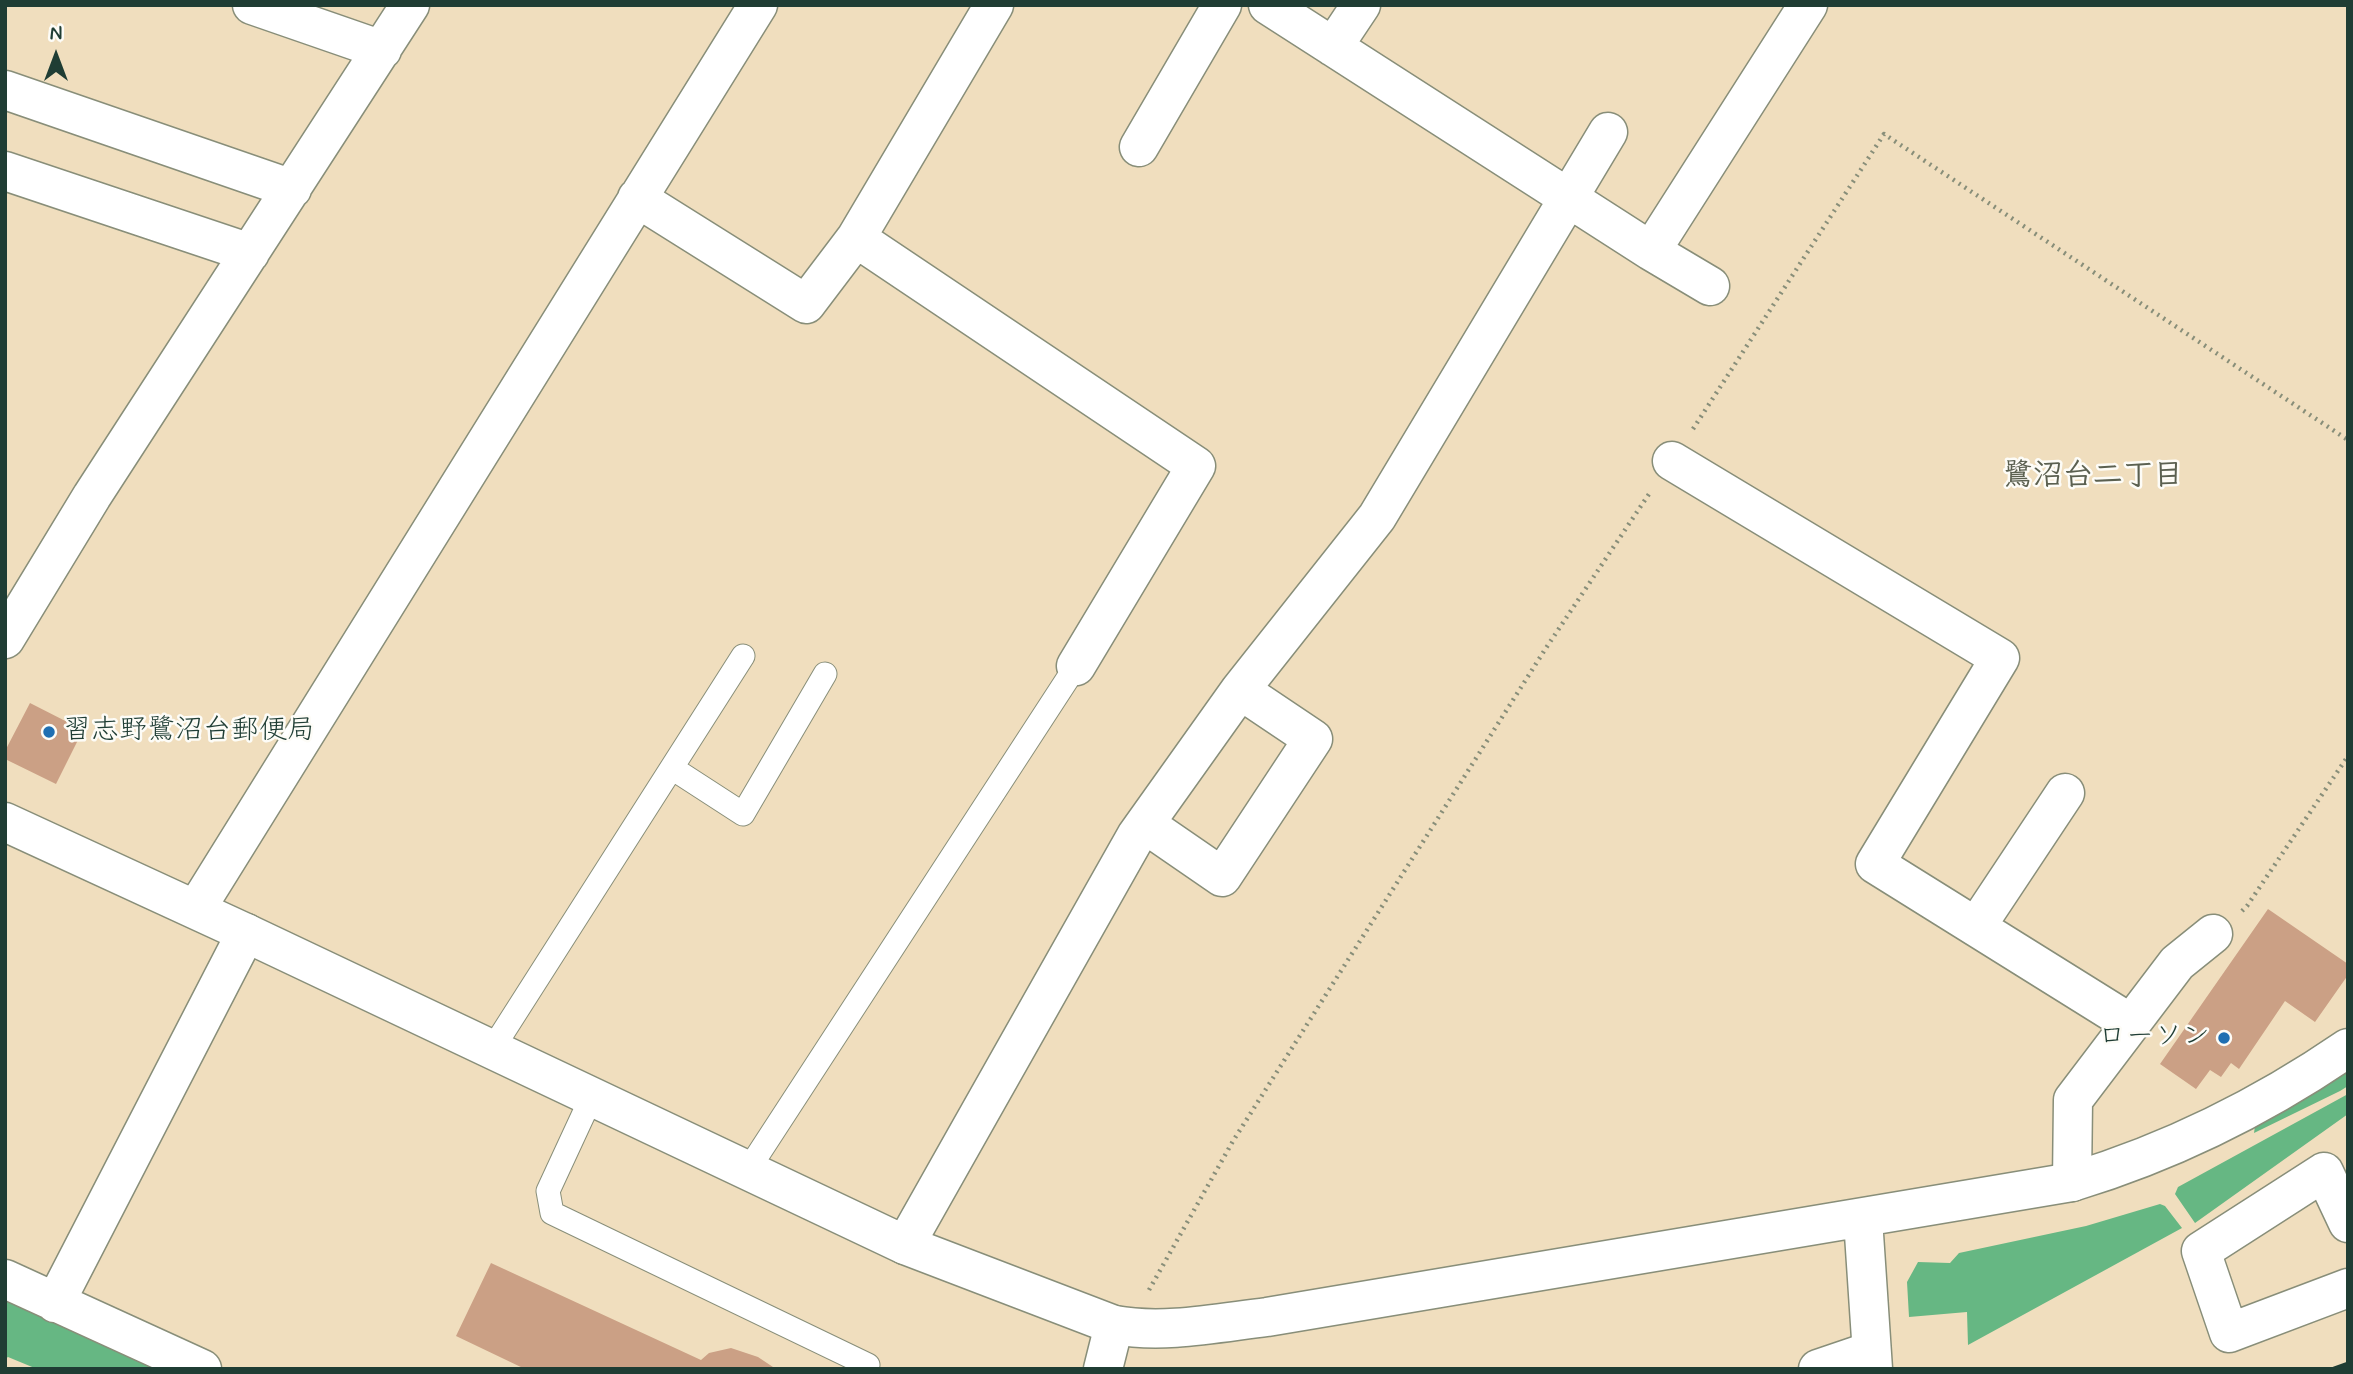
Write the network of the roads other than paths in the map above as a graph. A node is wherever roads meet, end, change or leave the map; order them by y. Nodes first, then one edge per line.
1 (252, 5) edge
2 (410, 5) edge
3 (758, 5) edge
4 (994, 5) edge
5 (1222, 5) edge
6 (1268, 5) edge
7 (1362, 5) edge
8 (1808, 5) edge
9 (1333, 47) junction
10 (382, 50) junction
11 (5, 90) edge
12 (1608, 132) dead end
13 (1139, 146) dead end
14 (5, 171) edge
15 (292, 189) junction
16 (1568, 197) junction
17 (637, 198) junction
18 (856, 238) junction
19 (1651, 251) junction
20 (250, 253) junction
21 (1710, 286) dead end
22 (1672, 461) road end
23 (5, 639) edge
24 (743, 656) dead end
25 (1076, 666) joint
26 (825, 674) dead end
27 (1240, 690) junction
28 (671, 768) junction
29 (2065, 793) dead end
30 (5, 822) edge
31 (1145, 824) junction
32 (196, 909) junction
33 (1976, 927) junction
34 (246, 933) junction
35 (2213, 934) road end
36 (2130, 1023) junction
37 (493, 1048) junction
38 (2348, 1048) edge
39 (592, 1096) junction
40 (748, 1170) junction
41 (2072, 1182) junction
42 (2347, 1215) edge
43 (1863, 1219) junction
44 (905, 1245) junction
45 (5, 1279) edge
46 (2348, 1287) edge
47 (55, 1303) junction
48 (1121, 1326) junction
49 (1872, 1360) edge
50 (868, 1365) dead end
51 (202, 1369) edge
52 (1103, 1369) edge
53 (1818, 1369) edge

1 - 10 street
2 - 10 street
3 - 17 street
4 - 18 street
5 - 13 street
6 - 9 street
7 - 9 street
8 - 19 street
9 - 16 street
10 - 15 street
11 - 15 street
12 - 16 street
14 - 20 street
15 - 20 street
16 - 19 street
16 - 27 street
17 - 18 street
17 - 32 street
18 - 25 street
19 - 21 street
20 - 23 street
22 - 33 street
24 - 28 lane
25 - 40 lane
26 - 28 lane
27 - 31 street
27 - 31 street
28 - 37 lane
29 - 33 street
30 - 32 street
31 - 44 street
32 - 34 street
33 - 36 street
34 - 37 street
34 - 47 street
35 - 36 street
36 - 41 street
37 - 39 street
38 - 41 street
39 - 40 street
39 - 50 lane
40 - 44 street
41 - 43 street
42 - 46 street
43 - 48 street
43 - 49 street
44 - 48 street
45 - 47 street
47 - 51 street
48 - 52 street
49 - 53 street

